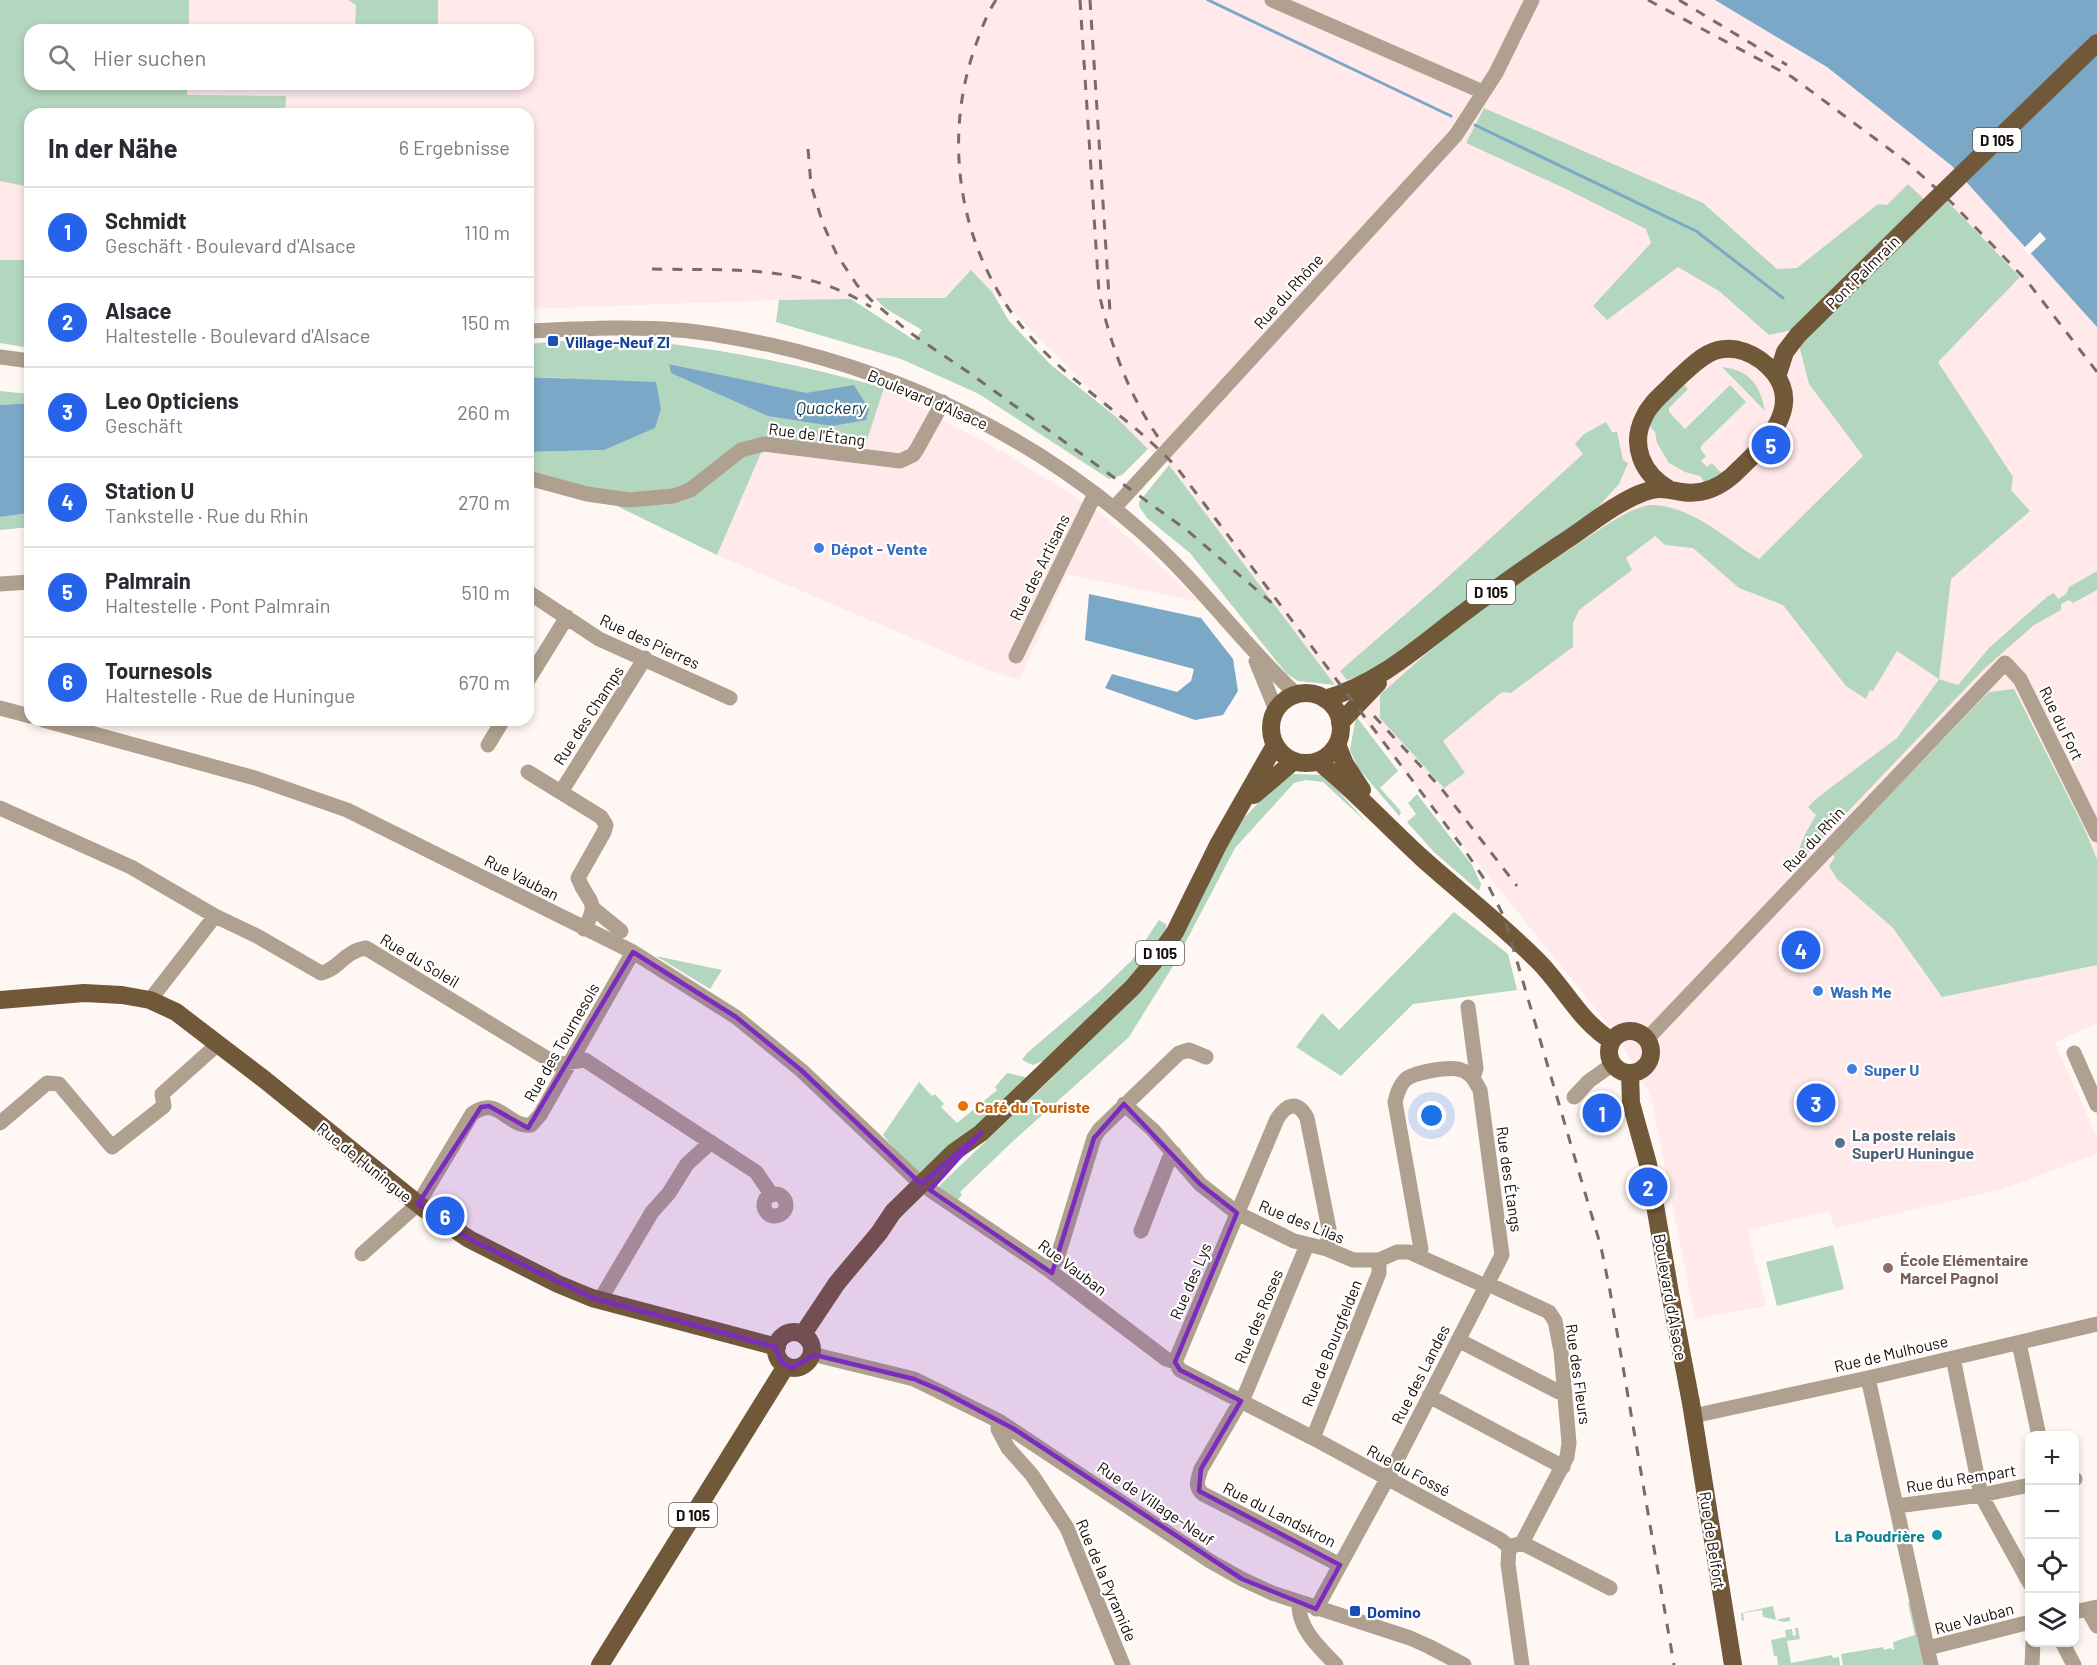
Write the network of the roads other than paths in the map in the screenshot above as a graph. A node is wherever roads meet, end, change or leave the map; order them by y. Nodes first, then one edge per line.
1 (1272, 0) edge
2 (1532, 0) edge
3 (2097, 43) edge
4 (1483, 92) junction
5 (534, 331) edge
6 (1798, 335) junction
7 (1755, 355) junction
8 (0, 357) edge
9 (24, 360) edge
10 (1777, 377) junction
11 (943, 402) junction
12 (1642, 460) junction
13 (534, 480) edge
14 (1669, 489) junction
15 (1095, 494) junction
16 (1617, 506) junction
17 (1114, 508) junction
18 (24, 582) edge
19 (0, 584) edge
20 (534, 596) edge
21 (567, 617) junction
22 (1249, 647) junction
23 (1016, 656) dead end
24 (645, 658) junction
25 (2005, 663) joint
26 (1396, 666) junction
27 (534, 670) edge
28 (1296, 694) junction
29 (730, 698) dead end
30 (1325, 699) junction
31 (0, 708) edge
32 (1276, 710) junction
33 (24, 714) edge
34 (1341, 723) junction
35 (65, 726) edge
36 (500, 726) edge
37 (1337, 744) junction
38 (488, 745) dead end
39 (1275, 745) junction
40 (1293, 761) junction
41 (1318, 761) junction
42 (528, 772) dead end
43 (561, 792) junction
44 (0, 808) edge
45 (1240, 808) junction
46 (1386, 823) junction
47 (2097, 835) edge
48 (594, 909) junction
49 (215, 916) junction
50 (584, 929) junction
51 (621, 931) dead end
52 (633, 952) junction
53 (0, 1000) edge
54 (150, 1000) junction
55 (1468, 1007) dead end
56 (1647, 1040) junction
57 (1612, 1041) junction
58 (218, 1044) junction
59 (2074, 1053) dead end
60 (1206, 1057) dead end
61 (571, 1061) junction
62 (1613, 1064) junction
63 (1630, 1073) junction
64 (1473, 1078) junction
65 (1574, 1097) dead end
66 (1124, 1104) junction
67 (2097, 1105) edge
68 (0, 1123) edge
69 (711, 1142) junction
70 (1174, 1153) junction
71 (926, 1187) junction
72 (772, 1195) dead end
73 (418, 1204) junction
74 (1237, 1214) junction
75 (1141, 1231) dead end
76 (1307, 1245) junction
77 (1327, 1249) junction
78 (362, 1254) dead end
79 (1419, 1256) junction
80 (1379, 1260) junction
81 (1049, 1270) junction
82 (1488, 1284) junction
83 (600, 1300) junction
84 (2097, 1324) edge
85 (803, 1335) junction
86 (1458, 1340) junction
87 (2019, 1343) junction
88 (777, 1347) junction
89 (812, 1354) junction
90 (1953, 1358) junction
91 (1175, 1362) junction
92 (786, 1366) junction
93 (1190, 1375) joint
94 (1868, 1378) junction
95 (1565, 1392) junction
96 (1429, 1396) junction
97 (1241, 1401) junction
98 (1693, 1416) junction
99 (999, 1421) junction
100 (2038, 1431) edge
101 (1313, 1438) junction
102 (1563, 1467) junction
103 (1387, 1479) junction
104 (2025, 1486) edge
105 (1981, 1495) junction
106 (1897, 1506) junction
107 (1516, 1545) junction
108 (1340, 1565) junction
109 (2025, 1575) edge
110 (1610, 1588) dead end
111 (1299, 1603) junction
112 (1316, 1609) junction
113 (2086, 1610) edge
114 (2025, 1623) edge
115 (2097, 1626) edge
116 (2033, 1647) edge
117 (2065, 1647) edge
118 (1928, 1648) junction
119 (600, 1665) edge
120 (1123, 1665) edge
121 (1336, 1665) edge
122 (1464, 1665) edge
123 (1522, 1665) edge
124 (1733, 1665) edge
125 (1931, 1665) edge
126 (2032, 1665) edge
127 (2074, 1665) edge

1 - 4 street
2 - 4 street, Rue du Rhône
3 - 6 main road, Pont Palmrain / D 105, bridge
4 - 17 street, Rue du Rhône
5 - 11 street, Boulevard d'Alsace
6 - 7 main road, Pont Palmrain / D 105
6 - 10 main road, Pont Palmrain / D 105
7 - 10 main road
7 - 12 main road
8 - 9 street
10 - 14 main road
11 - 13 street, Rue de l'Étang
11 - 15 street, Boulevard d'Alsace
12 - 14 main road
12 - 16 main road, D 105
14 - 16 main road, D 105
15 - 17 street, Boulevard d'Alsace
15 - 23 street, Rue des Artisans
16 - 26 main road, D 105
17 - 22 street, Boulevard d'Alsace
18 - 19 street
20 - 21 street, Rue des Pierres
21 - 24 street, Rue des Pierres
21 - 27 street
22 - 28 street, Boulevard d'Alsace
22 - 32 street, Boulevard d'Alsace
24 - 29 street, Rue des Pierres
24 - 43 street, Rue des Champs
25 - 47 street, Rue du Fort
25 - 56 street, Rue du Rhin
26 - 30 main road, D 105
26 - 34 main road, D 105
28 - 30 main road
28 - 32 main road
30 - 34 main road
31 - 33 street
32 - 39 main road
34 - 37 main road
35 - 50 street, Rue Vauban
36 - 38 street
37 - 41 main road
37 - 46 main road
39 - 40 main road
39 - 45 main road, D 105
40 - 41 main road
40 - 45 main road, D 105
41 - 46 main road
42 - 43 street
43 - 48 street
44 - 49 street, Rue du Soleil
45 - 71 main road, D 105
46 - 57 main road
48 - 50 street
48 - 51 street
49 - 54 street
49 - 61 street, Rue du Soleil
50 - 52 street, Rue Vauban
52 - 61 street, Rue des Tournesols
52 - 71 street, Rue Vauban
53 - 54 main road, Rue de Huningue
54 - 58 main road, Rue de Huningue
55 - 64 street, Rue des Étangs
56 - 57 main road
56 - 63 main road
57 - 62 main road
58 - 68 street
58 - 73 main road, Rue de Huningue
59 - 67 street
60 - 66 street
61 - 69 street, Rue du Soleil
61 - 73 street, Rue des Tournesols
62 - 63 main road
62 - 65 street
63 - 98 main road, Boulevard d'Alsace
64 - 79 street
64 - 82 street, Rue des Étangs
66 - 70 street, Rue des Lilas
66 - 81 street
69 - 72 street, Rue du Soleil
69 - 83 street
70 - 74 street, Rue des Lilas
70 - 75 street
71 - 81 street, Rue Vauban
71 - 85 main road, D 105
73 - 78 street
73 - 83 main road, Rue de Huningue
74 - 76 street, Rue des Lilas
74 - 77 street, Rue des Lys
74 - 91 street, Rue des Lys
76 - 77 street, Rue des Lilas
76 - 97 street, Rue des Roses
77 - 80 street, Rue des Lilas
79 - 80 street, Rue des Fleurs
79 - 82 street, Rue des Fleurs
80 - 101 street, Rue de Bourgfelden
81 - 91 street, Rue Vauban
82 - 86 street, Rue des Landes
82 - 95 street, Rue des Fleurs
83 - 88 main road, Rue de Huningue
84 - 87 street, Rue de Mulhouse
85 - 88 main road
85 - 89 main road
86 - 95 street
86 - 96 street, Rue des Landes
87 - 90 street, Rue de Mulhouse
87 - 100 street
88 - 92 main road
89 - 92 main road
89 - 99 street
90 - 94 street, Rue de Mulhouse
90 - 105 street
91 - 93 street, Rue Vauban
92 - 119 main road, D 105
93 - 97 street, Rue du Fossé
94 - 98 street, Rue de Mulhouse
94 - 106 street
95 - 102 street, Rue des Fleurs
96 - 102 street
96 - 103 street, Rue des Landes
97 - 101 street, Rue du Fossé
97 - 108 street, Rue du Landskron
98 - 124 main road, Rue de Belfort
99 - 111 street, Rue de Village-Neuf
99 - 120 street, Rue de la Pyramide
101 - 103 street, Rue du Fossé
102 - 107 street, Rue des Fleurs
103 - 107 street, Rue du Fossé
103 - 108 street, Rue des Landes
104 - 105 street, Rue du Rempart
105 - 106 street, Rue du Rempart
105 - 109 street
106 - 118 street
107 - 110 street, Rue du Fossé
107 - 123 street
108 - 112 street, Rue des Landes
111 - 112 street, Rue de Village-Neuf
111 - 121 street
112 - 122 street, Rue de Village-Neuf
113 - 115 street
114 - 118 street, Rue Vauban
116 - 126 street
117 - 127 street
118 - 125 street

